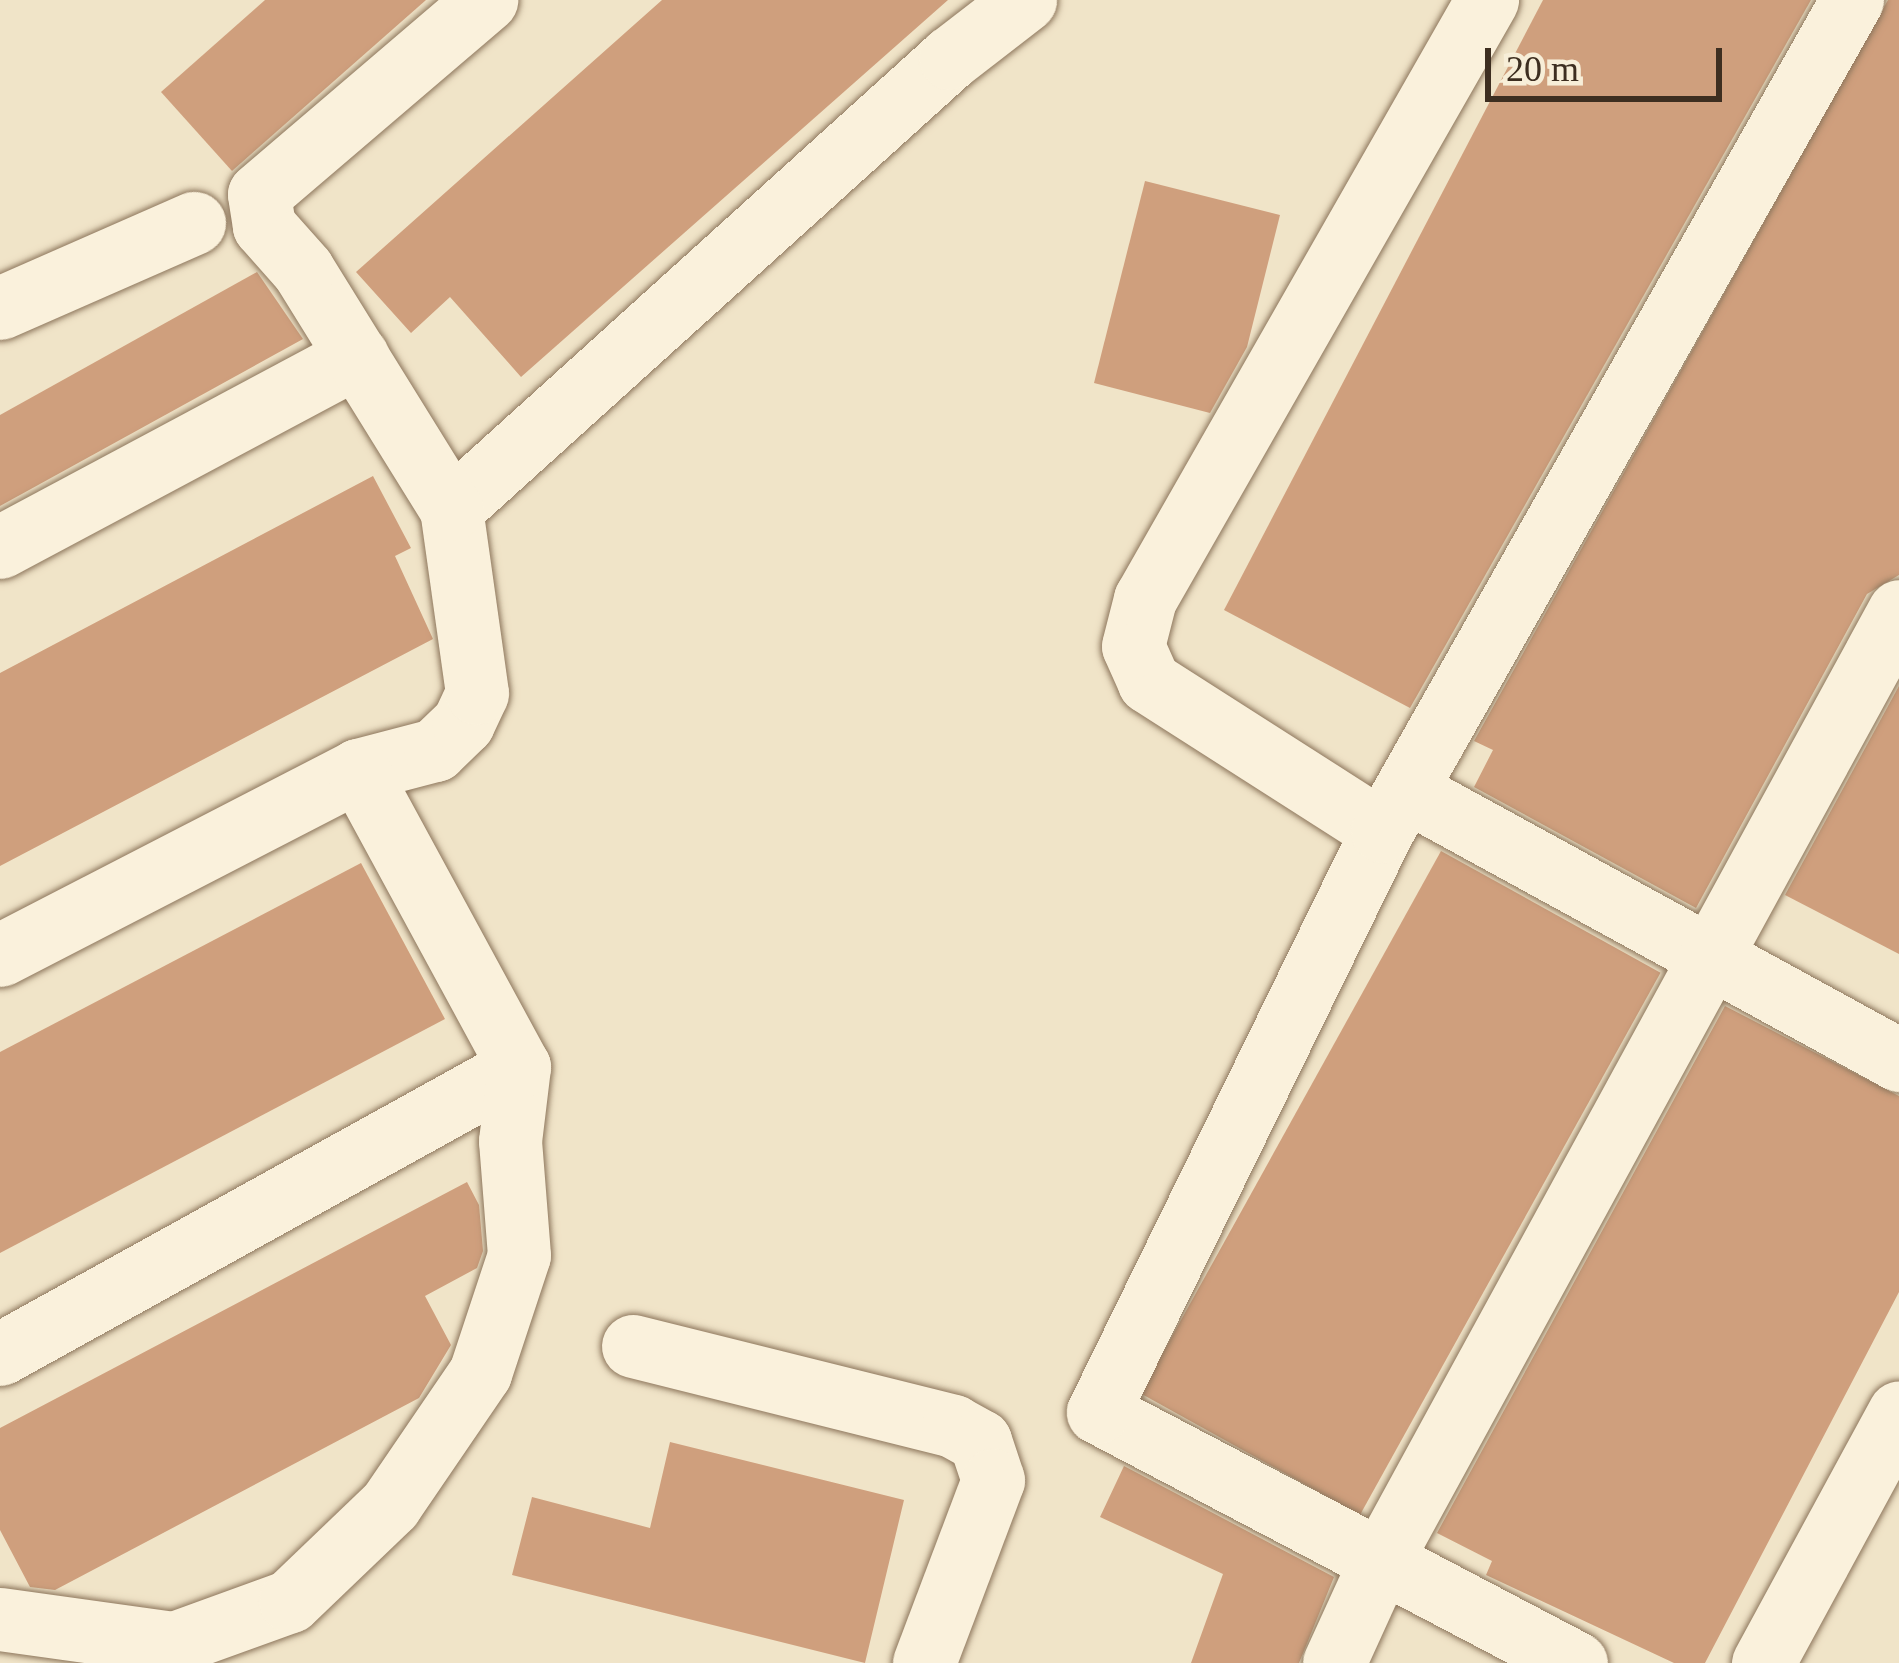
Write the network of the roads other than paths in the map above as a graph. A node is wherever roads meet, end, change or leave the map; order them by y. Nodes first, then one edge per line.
1 (486, 0) edge
2 (1025, 0) edge
3 (1487, 0) edge
4 (1852, 0) edge
5 (194, 223) dead end
6 (2, 303) edge
7 (357, 356) junction
8 (451, 509) junction
9 (0, 547) edge
10 (1899, 611) edge
11 (358, 770) junction
12 (1395, 812) junction
13 (0, 955) edge
14 (1715, 955) junction
15 (1899, 1060) edge
16 (519, 1067) junction
17 (633, 1346) dead end
18 (0, 1354) edge
19 (1899, 1413) edge
20 (1381, 1560) junction
21 (0, 1619) edge
22 (924, 1663) edge
23 (1334, 1663) edge
24 (1576, 1663) edge
25 (1762, 1663) edge

1 - 7 street
2 - 8 street
3 - 12 street
4 - 12 street
5 - 6 street
7 - 8 street
7 - 9 street
8 - 11 street
10 - 14 street
11 - 13 street
11 - 16 street
12 - 14 street
12 - 20 street
14 - 15 street
14 - 20 street
16 - 18 street
16 - 21 street
17 - 22 street
19 - 25 street
20 - 23 street
20 - 24 street

